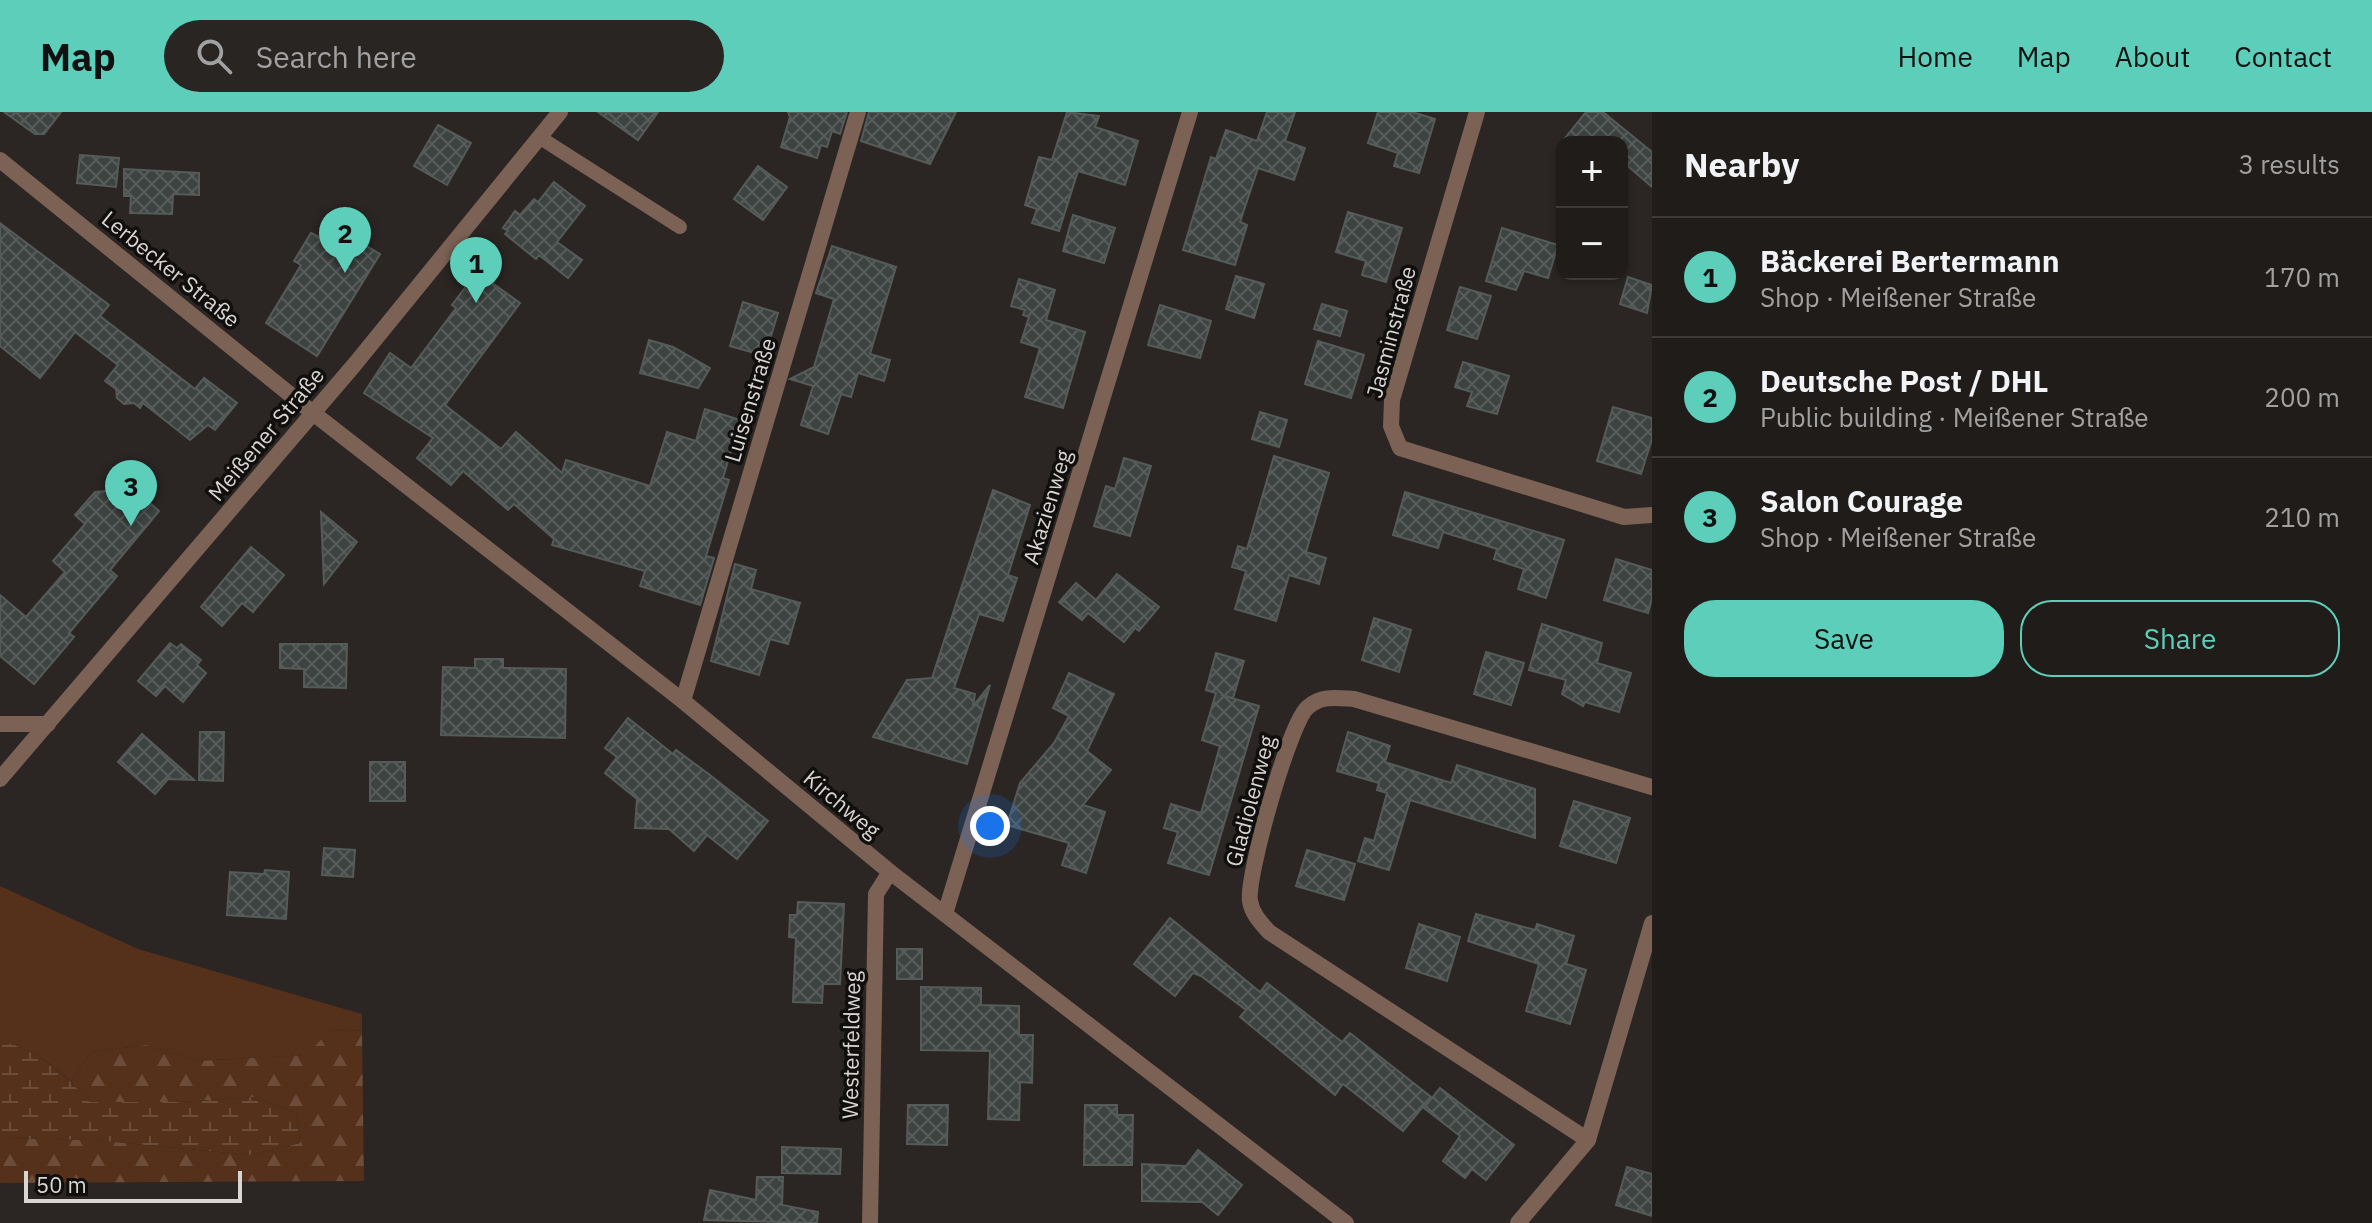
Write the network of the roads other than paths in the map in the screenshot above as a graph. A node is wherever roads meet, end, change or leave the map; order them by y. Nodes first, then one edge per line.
1 (560, 112) edge
2 (858, 112) edge
3 (1190, 112) edge
4 (1477, 112) edge
5 (539, 137) junction
6 (0, 160) edge
7 (680, 227) dead end
8 (313, 413) junction
9 (1652, 515) edge
10 (683, 701) junction
11 (0, 724) edge
12 (48, 724) junction
13 (0, 779) edge
14 (1652, 787) edge
15 (890, 872) junction
16 (945, 914) junction
17 (1652, 923) edge
18 (1588, 1140) junction
19 (870, 1223) edge
20 (1346, 1223) edge
21 (1518, 1223) edge

1 - 5 street, Meißener Straße
2 - 10 street, Luisenstraße
3 - 16 street, Akazienweg
4 - 9 street, Jasminstraße
5 - 7 lane
5 - 8 street, Meißener Straße
6 - 8 street, Lerbecker Straße
8 - 10 street, Kirchweg
8 - 12 street, Meißener Straße
10 - 15 street, Kirchweg
11 - 12 street
12 - 13 street, Meißener Straße
14 - 18 street, Gladiolenweg
15 - 16 street, Kirchweg
15 - 19 street, Westerfeldweg
16 - 20 street, Kirchweg
17 - 18 street
18 - 21 street

